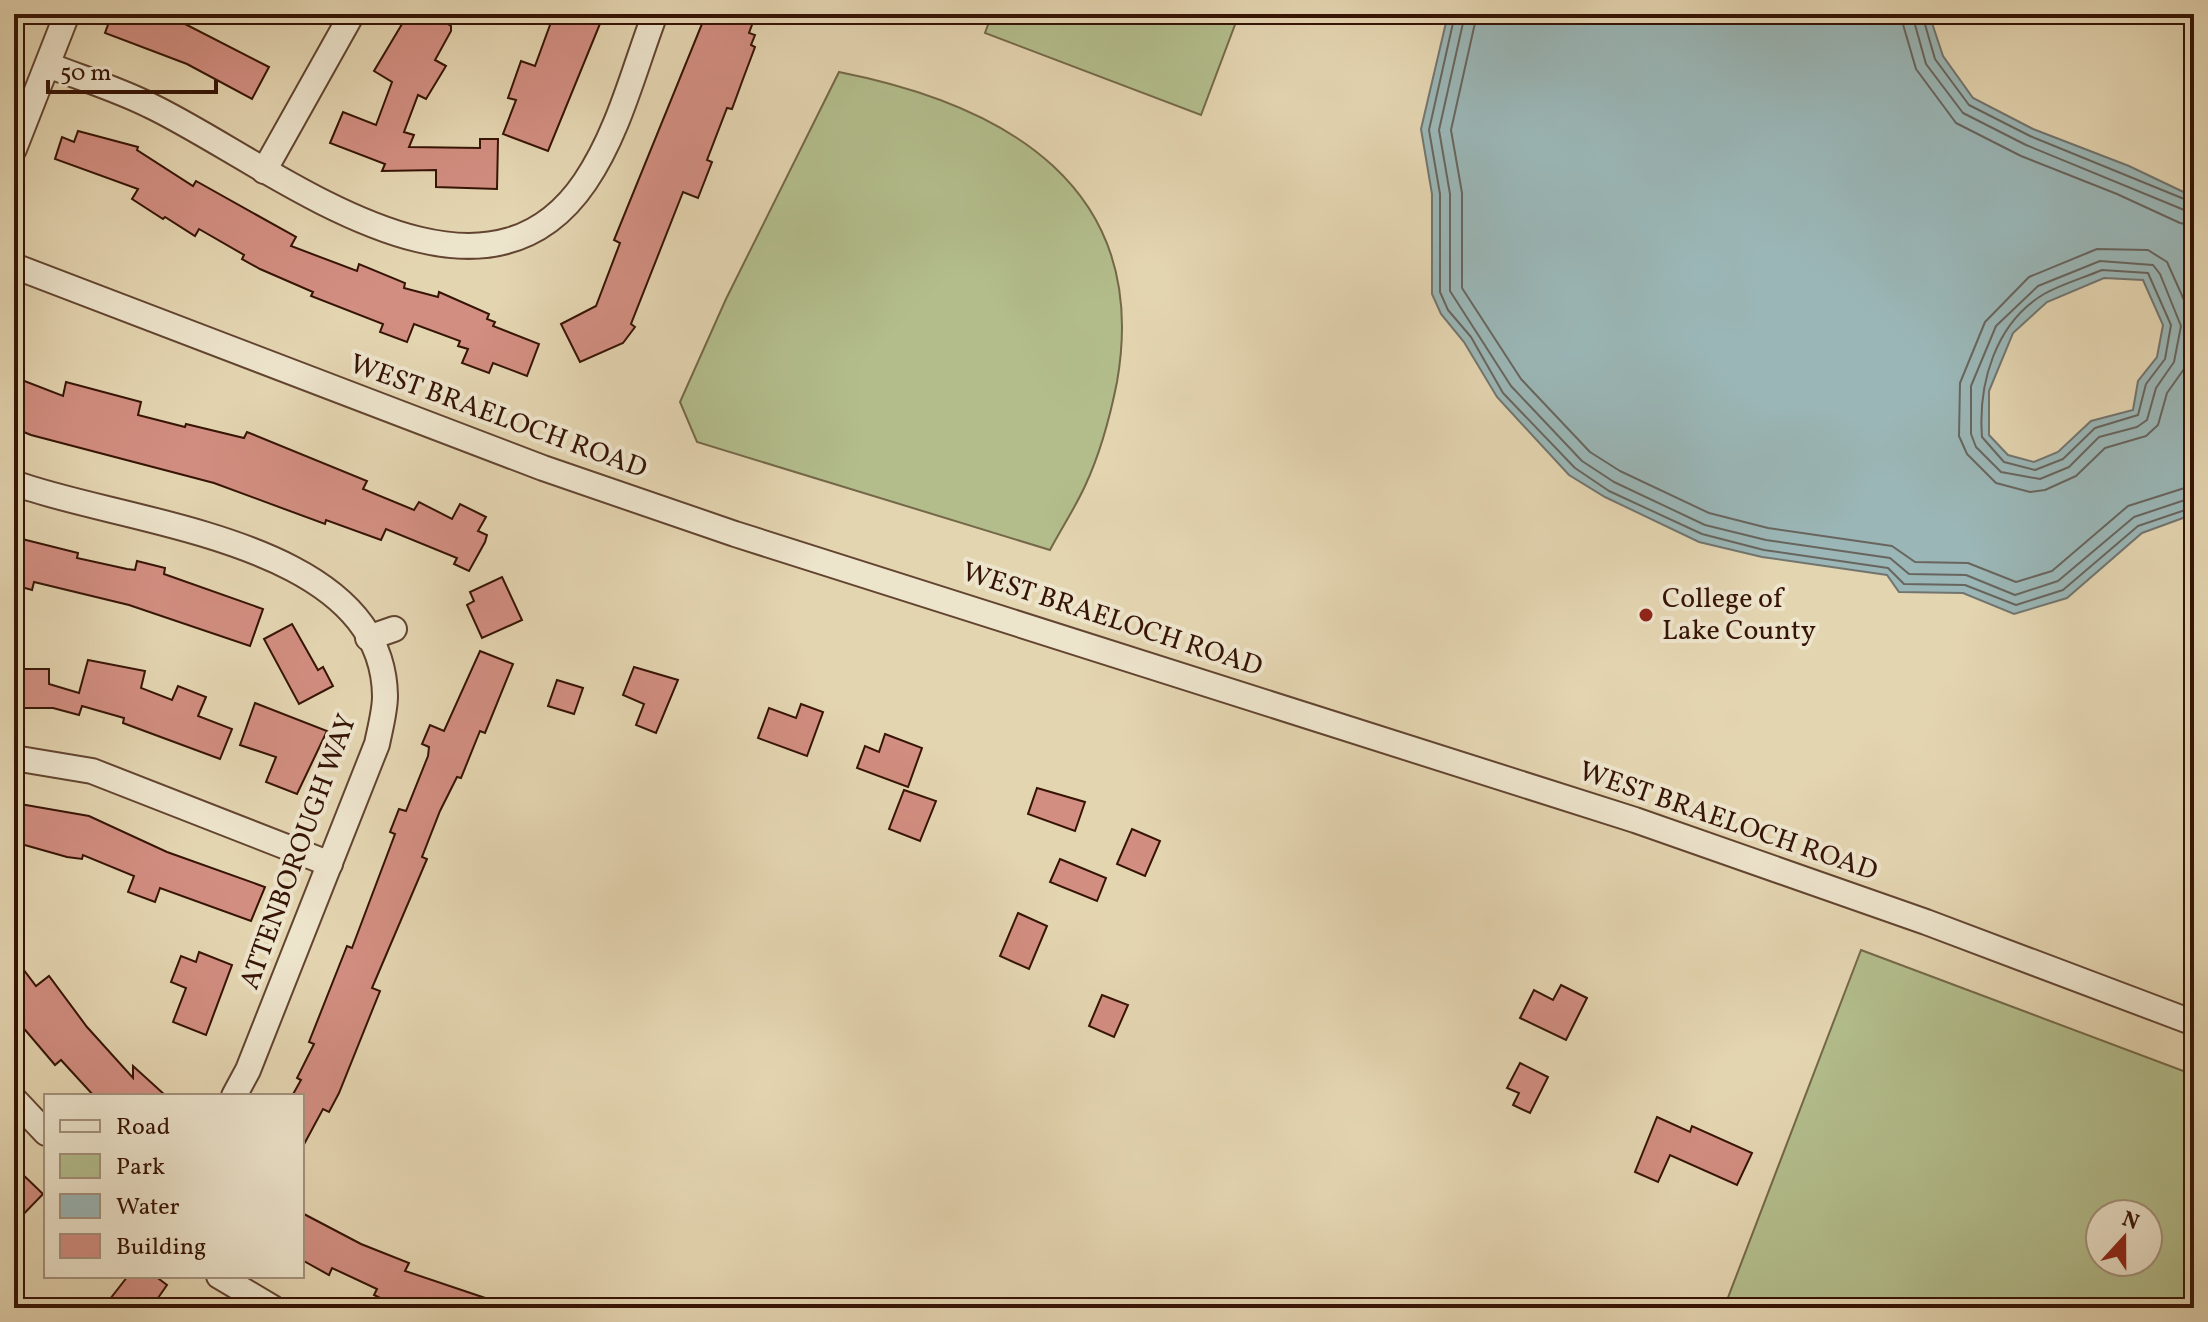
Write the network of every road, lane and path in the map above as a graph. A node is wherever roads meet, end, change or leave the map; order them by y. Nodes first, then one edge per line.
1 (67, 14) edge
2 (352, 14) edge
3 (655, 14) edge
4 (48, 65) junction
5 (14, 149) edge
6 (264, 171) junction
7 (14, 266) edge
8 (14, 483) edge
9 (394, 629) dead end
10 (368, 638) junction
11 (14, 758) edge
12 (330, 864) junction
13 (2194, 1023) edge
14 (235, 1094) edge
15 (15, 1102) edge
16 (44, 1131) edge
17 (221, 1278) edge
18 (247, 1302) edge
19 (273, 1308) edge

1 - 4 street
2 - 6 street
3 - 6 street
4 - 5 street
4 - 6 street
7 - 13 street, WEST BRAELOCH ROAD
8 - 10 street, ATTENBOROUGH WAY
9 - 10 street
10 - 12 street, ATTENBOROUGH WAY
11 - 12 street
12 - 14 street, ATTENBOROUGH WAY
15 - 16 street
17 - 18 street
18 - 19 street

